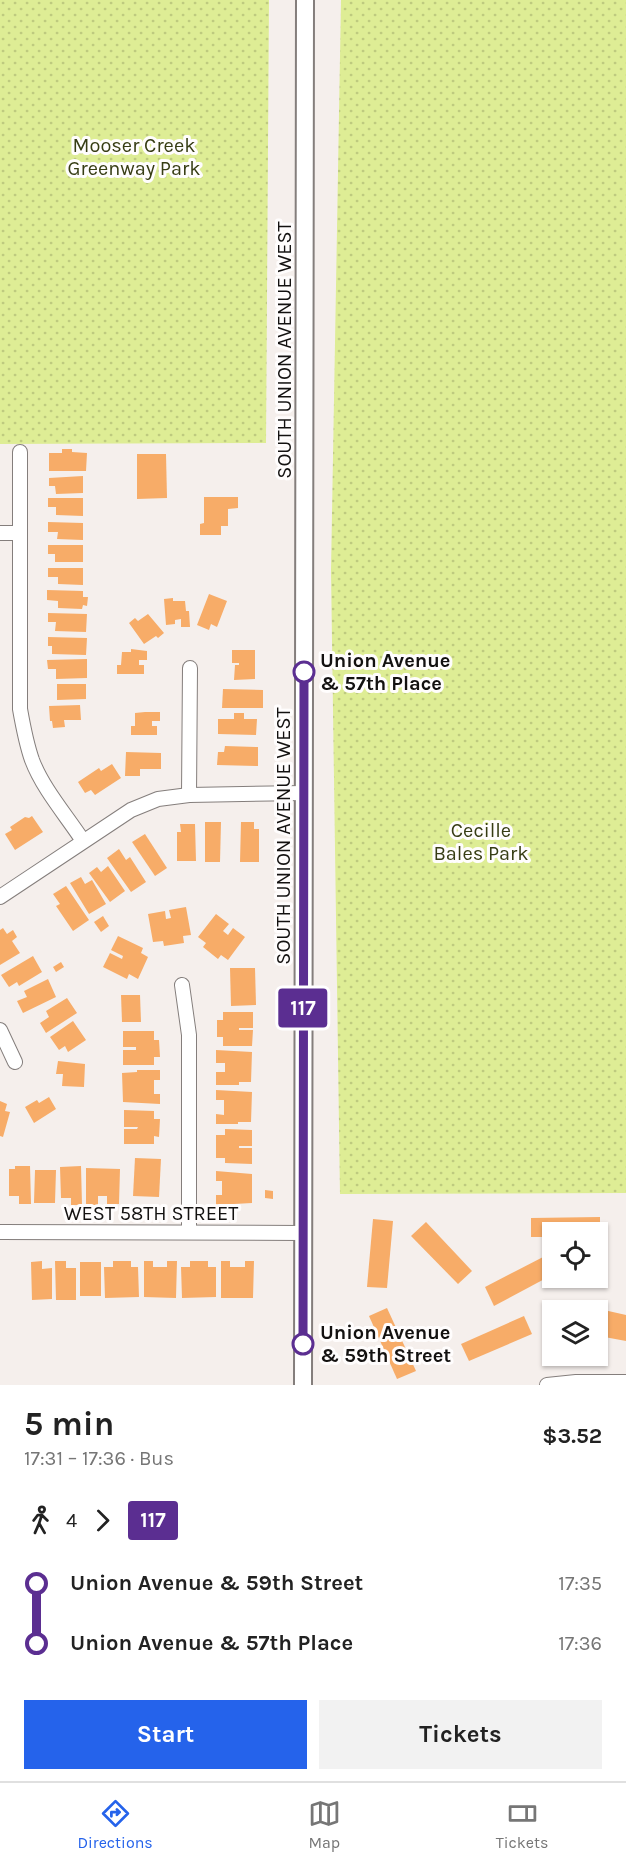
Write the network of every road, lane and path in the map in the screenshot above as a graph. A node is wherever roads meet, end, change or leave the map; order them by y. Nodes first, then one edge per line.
1 (305, 0) edge
2 (20, 452) dead end
3 (0, 533) edge
4 (20, 533) junction
5 (190, 668) dead end
6 (304, 794) junction
7 (189, 795) junction
8 (83, 841) junction
9 (0, 897) edge
10 (182, 985) dead end
11 (0, 1030) edge
12 (15, 1062) dead end
13 (0, 1232) edge
14 (189, 1232) junction
15 (303, 1233) junction
16 (626, 1382) edge
17 (303, 1385) edge
18 (547, 1385) edge

1 - 6 street, SOUTH UNION AVENUE WEST
2 - 4 street
3 - 4 street
4 - 8 street
5 - 7 street
6 - 7 street
6 - 15 street, SOUTH UNION AVENUE WEST
7 - 8 street
8 - 9 street
10 - 14 street
11 - 12 street
13 - 14 street, WEST 58TH STREET
14 - 15 street, WEST 58TH STREET
15 - 17 street, SOUTH UNION AVENUE WEST
16 - 18 street

